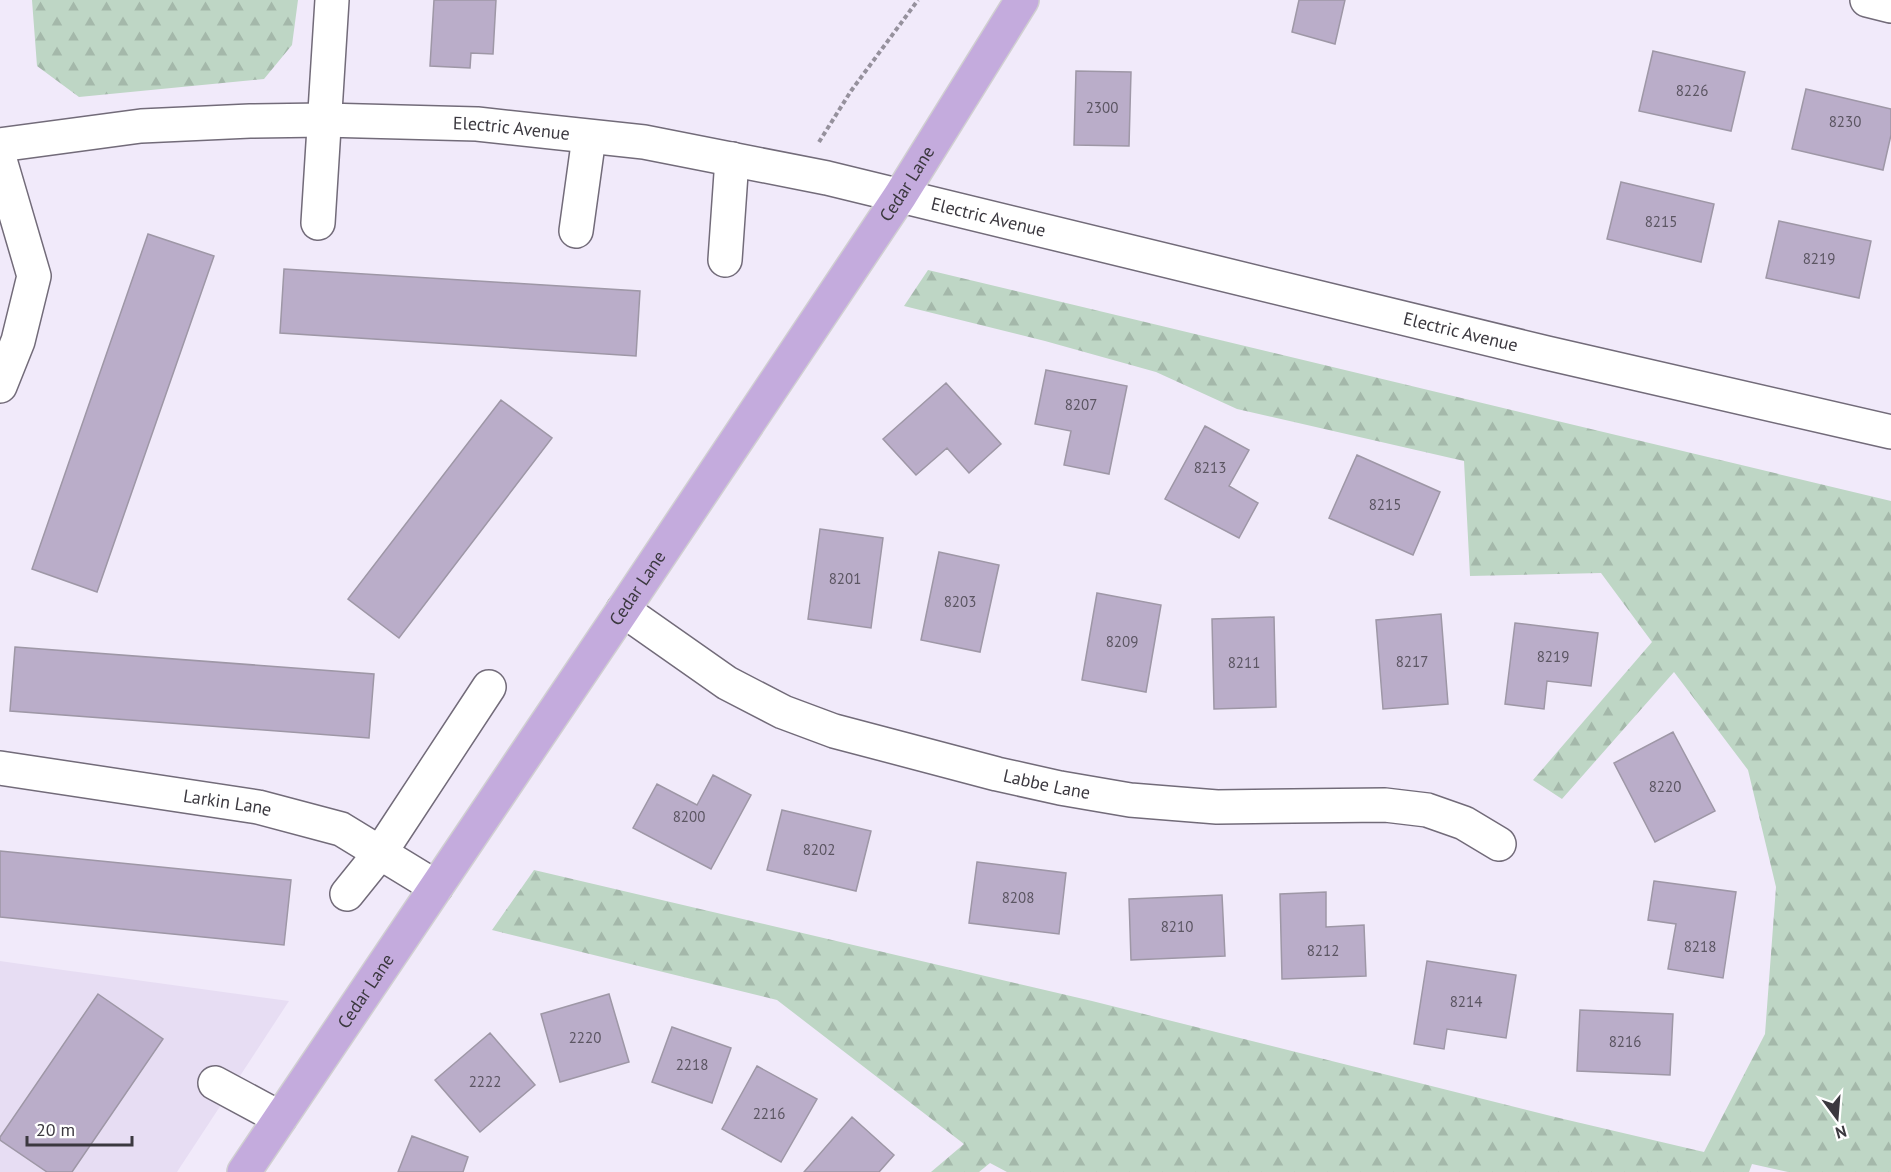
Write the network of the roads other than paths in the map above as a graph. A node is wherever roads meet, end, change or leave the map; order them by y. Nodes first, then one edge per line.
1 (332, 0) edge
2 (1022, 0) edge
3 (1868, 0) edge
4 (1891, 6) edge
5 (324, 120) junction
6 (589, 136) junction
7 (0, 145) edge
8 (732, 159) junction
9 (0, 160) edge
10 (900, 196) junction
11 (318, 223) dead end
12 (576, 231) dead end
13 (725, 260) dead end
14 (0, 386) edge
15 (1891, 432) edge
16 (623, 610) junction
17 (489, 687) dead end
18 (0, 768) edge
19 (1499, 844) dead end
20 (380, 853) junction
21 (436, 887) junction
22 (347, 894) dead end
23 (215, 1083) dead end
24 (280, 1118) junction
25 (244, 1172) edge

1 - 5 street
2 - 10 main road, Cedar Lane
3 - 4 street
5 - 6 street, Electric Avenue
5 - 7 street, Electric Avenue
5 - 11 street
6 - 8 street, Electric Avenue
6 - 12 street
8 - 10 street, Electric Avenue
8 - 13 street
9 - 14 street
10 - 15 street, Electric Avenue
10 - 16 main road, Cedar Lane
16 - 19 street, Labbe Lane
16 - 21 main road, Cedar Lane
17 - 20 street
18 - 20 street, Larkin Lane
20 - 21 street, Larkin Lane
20 - 22 street
21 - 24 main road, Cedar Lane
23 - 24 street
24 - 25 main road, Cedar Lane

